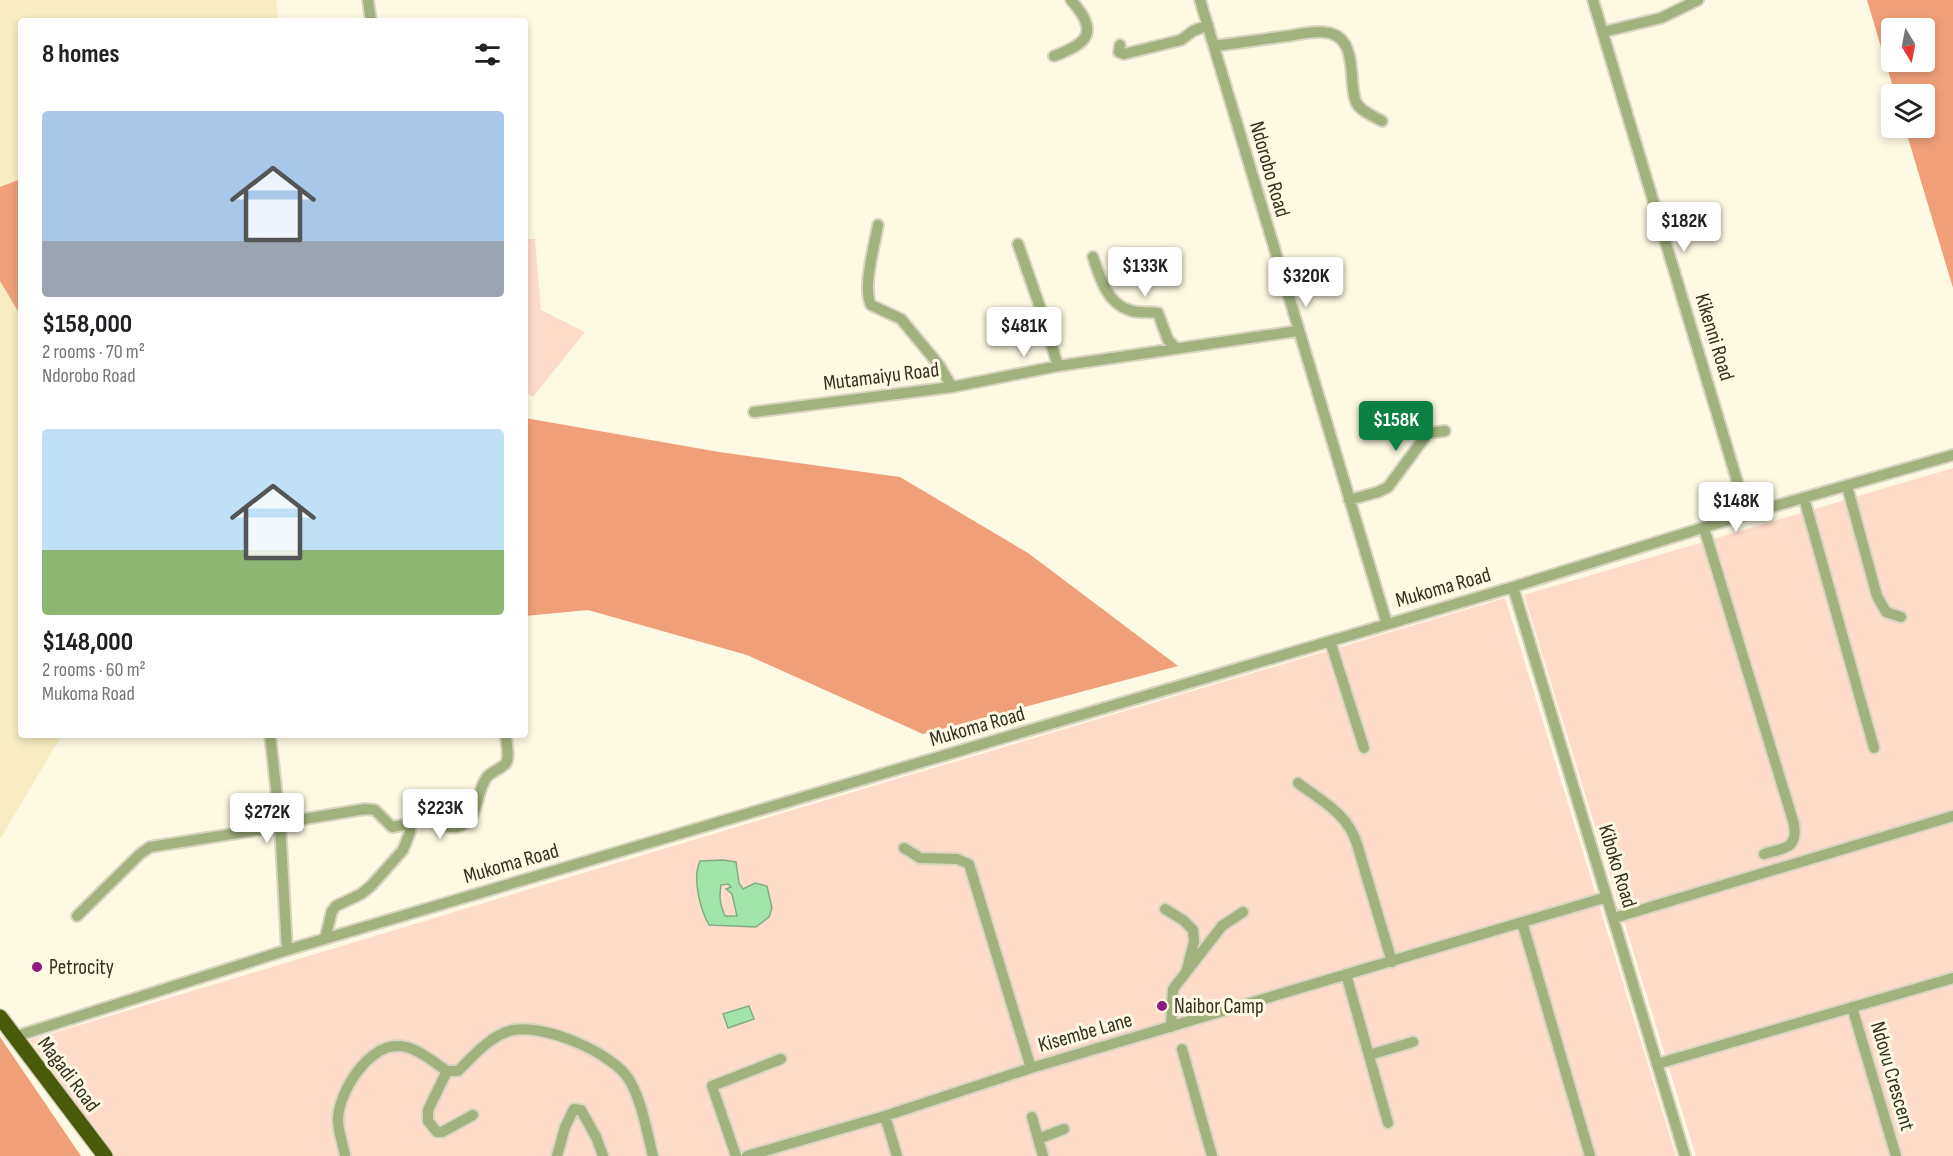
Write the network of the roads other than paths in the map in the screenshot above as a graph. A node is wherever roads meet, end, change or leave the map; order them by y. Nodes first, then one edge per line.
1 (368, 0) edge
2 (1071, 0) edge
3 (1200, 0) edge
4 (1593, 0) edge
5 (1698, 0) edge
6 (371, 18) edge
7 (1208, 25) junction
8 (1603, 32) junction
9 (1120, 45) dead end
10 (1214, 46) junction
11 (1054, 56) dead end
12 (1382, 121) dead end
13 (878, 225) dead end
14 (1017, 244) dead end
15 (1093, 257) dead end
16 (1298, 331) junction
17 (1176, 348) junction
18 (1058, 366) junction
19 (952, 387) junction
20 (754, 412) dead end
21 (1445, 430) dead end
22 (1953, 455) edge
23 (1847, 486) junction
24 (1804, 498) junction
25 (1349, 500) junction
26 (1747, 514) junction
27 (1704, 528) junction
28 (1513, 587) junction
29 (1901, 617) dead end
30 (1387, 624) junction
31 (1330, 641) junction
32 (270, 738) edge
33 (506, 738) edge
34 (1364, 747) dead end
35 (1874, 748) dead end
36 (1298, 783) dead end
37 (1953, 816) edge
38 (280, 823) junction
39 (409, 824) junction
40 (904, 848) dead end
41 (1764, 854) dead end
42 (1607, 897) junction
43 (1165, 909) dead end
44 (1243, 912) dead end
45 (77, 916) dead end
46 (1614, 918) junction
47 (1522, 922) junction
48 (325, 939) junction
49 (287, 950) junction
50 (1392, 962) junction
51 (1186, 972) junction
52 (1346, 974) junction
53 (1953, 978) edge
54 (1852, 1007) junction
55 (0, 1017) edge
56 (1171, 1027) junction
57 (14, 1037) junction
58 (1413, 1042) dead end
59 (1182, 1049) dead end
60 (1369, 1055) junction
61 (781, 1059) dead end
62 (1657, 1064) junction
63 (1031, 1068) junction
64 (447, 1071) junction
65 (473, 1115) dead end
66 (885, 1116) junction
67 (1032, 1117) dead end
68 (1388, 1123) dead end
69 (1064, 1129) dead end
70 (1038, 1139) junction
71 (105, 1156) edge
72 (345, 1156) edge
73 (557, 1156) edge
74 (603, 1156) edge
75 (653, 1156) edge
76 (736, 1156) edge
77 (747, 1156) edge
78 (897, 1156) edge
79 (1043, 1156) edge
80 (1212, 1156) edge
81 (1590, 1156) edge
82 (1685, 1156) edge
83 (1896, 1156) edge

1 - 6 street
2 - 11 street
3 - 7 street, Ndorobo Road
4 - 8 street, Kikenni Road
5 - 8 street
7 - 9 street
7 - 10 street, Ndorobo Road
8 - 26 street, Kikenni Road
10 - 12 street
10 - 16 street, Ndorobo Road
13 - 19 street
14 - 18 street
15 - 17 street
16 - 17 street, Mutamaiyu Road
16 - 25 street, Ndorobo Road
17 - 18 street, Mutamaiyu Road
18 - 19 street, Mutamaiyu Road
19 - 20 street, Mutamaiyu Road
21 - 25 street
22 - 23 street, Mukoma Road
23 - 24 street, Mukoma Road
23 - 29 street
24 - 26 street, Mukoma Road
24 - 35 street
25 - 30 street, Ndorobo Road
26 - 27 street, Mukoma Road
27 - 28 street, Mukoma Road
27 - 41 street
28 - 30 street, Mukoma Road
28 - 42 street, Kiboko Road
30 - 31 street, Mukoma Road
31 - 34 street
31 - 48 street, Mukoma Road
32 - 38 street
33 - 39 street
36 - 50 street
37 - 46 street
38 - 39 street
38 - 45 street
38 - 49 street
39 - 48 street
40 - 63 street
42 - 46 street, Kiboko Road
42 - 47 street, Kisembe Lane
43 - 51 street
44 - 51 street
46 - 62 street, Kiboko Road
47 - 50 street, Kisembe Lane
47 - 81 street
48 - 49 street, Mukoma Road
49 - 57 street, Mukoma Road
50 - 52 street, Kisembe Lane
51 - 56 street
52 - 56 street, Kisembe Lane
52 - 60 street
53 - 54 street
54 - 62 street
54 - 83 street, Ndovu Crescent
55 - 57 highway, Magadi Road
56 - 63 street, Kisembe Lane
57 - 71 highway, Magadi Road
58 - 60 street
59 - 80 street
60 - 68 street
61 - 76 street
62 - 82 street, Kiboko Road
63 - 66 street, Kisembe Lane
64 - 65 street
64 - 72 street
64 - 75 street
66 - 77 street, Kisembe Lane
66 - 78 street
67 - 70 street
69 - 70 street
70 - 79 street
73 - 74 street

